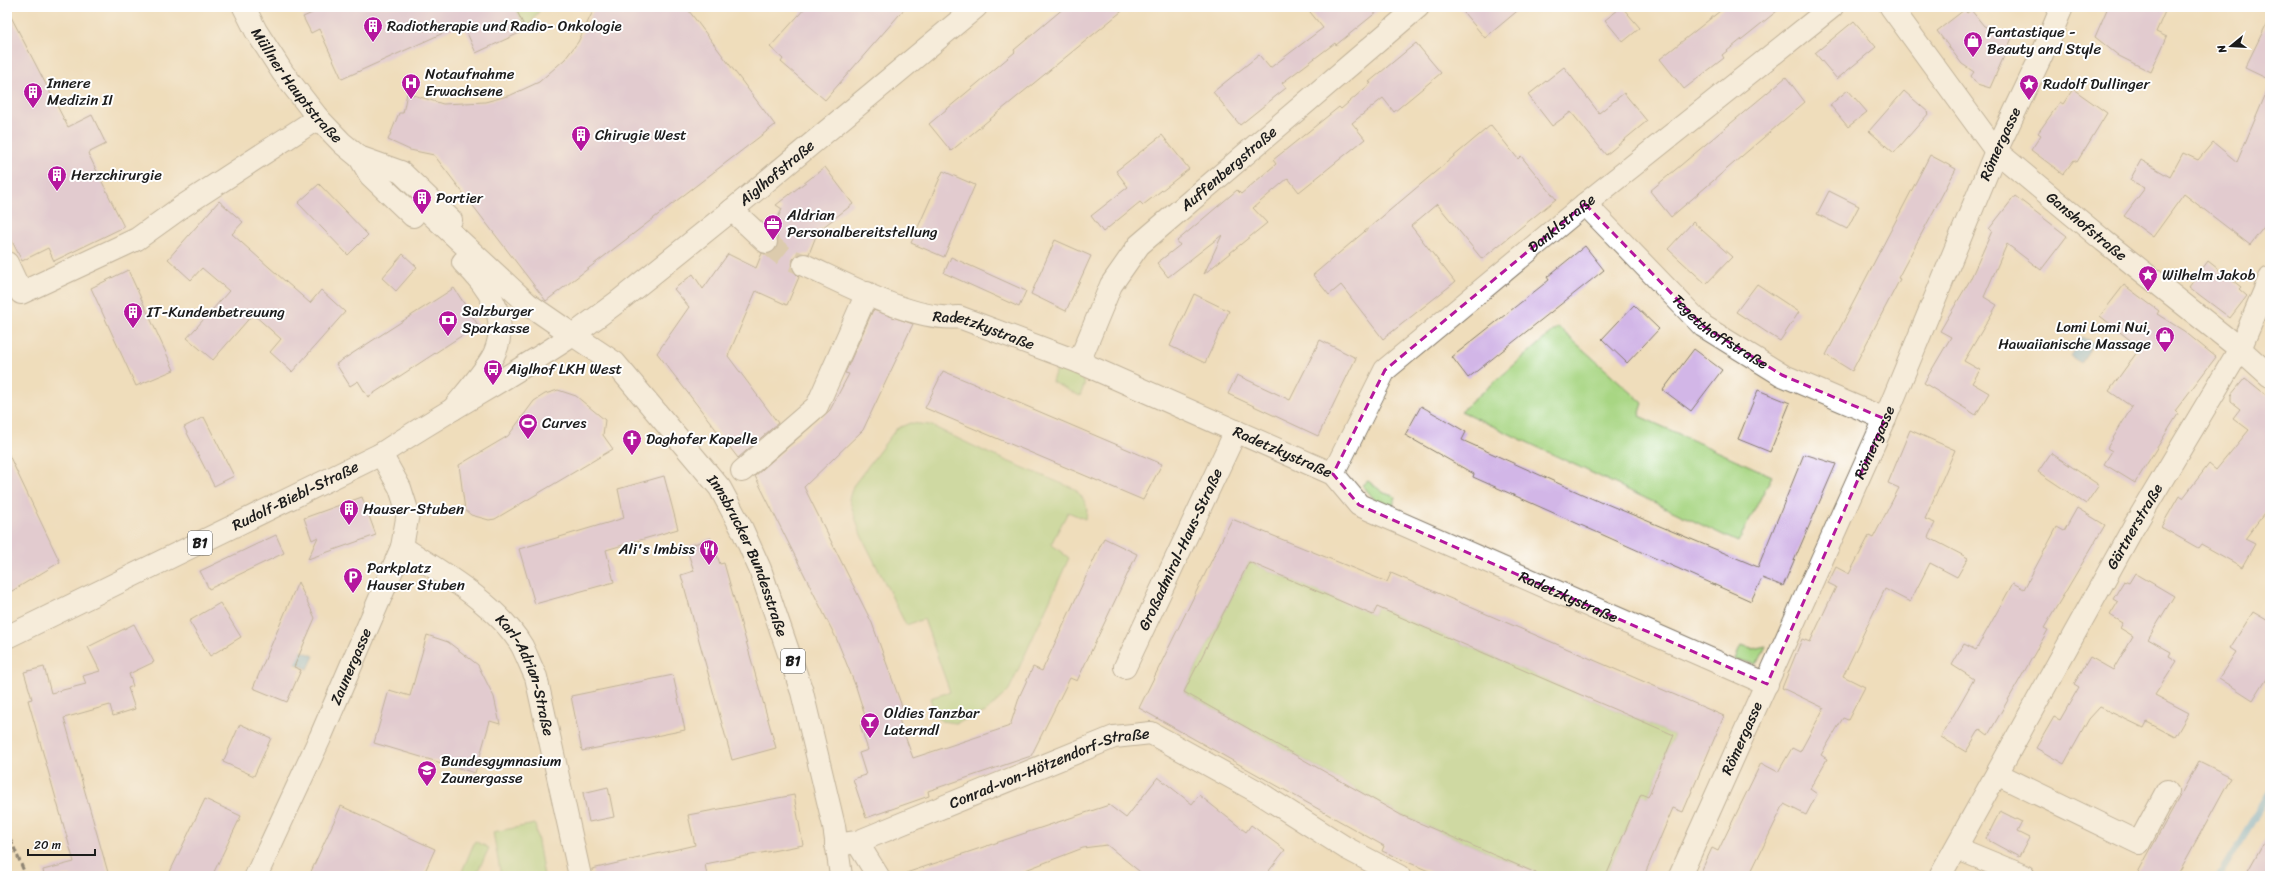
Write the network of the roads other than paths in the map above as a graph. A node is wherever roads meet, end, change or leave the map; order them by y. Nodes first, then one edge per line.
1 (244, 7) edge
2 (976, 7) edge
3 (1418, 7) edge
4 (1832, 7) edge
5 (1891, 7) edge
6 (2062, 7) edge
7 (318, 118) junction
8 (1996, 151) junction
9 (359, 157) junction
10 (379, 166) junction
11 (1585, 204) junction
12 (732, 210) junction
13 (422, 215) junction
14 (766, 242) tunnel mouth
15 (7, 263) edge
16 (485, 265) junction
17 (804, 265) tunnel mouth
18 (2270, 278) edge
19 (867, 293) junction
20 (573, 335) junction
21 (2240, 349) junction
22 (1080, 362) junction
23 (2270, 376) edge
24 (453, 410) junction
25 (1885, 419) junction
26 (1236, 431) junction
27 (381, 454) junction
28 (742, 471) dead end
29 (1333, 474) junction
30 (402, 547) junction
31 (7, 637) edge
32 (1125, 667) dead end
33 (1767, 684) junction
34 (1997, 774) junction
35 (2167, 791) dead end
36 (846, 843) junction
37 (1956, 848) junction
38 (1388, 874) edge
39 (256, 876) edge
40 (580, 876) edge
41 (841, 876) edge
42 (878, 876) edge
43 (1680, 876) edge
44 (1940, 876) edge
45 (2024, 876) edge

1 - 7 street, Müllner Hauptstraße
2 - 12 street, Aiglhofstraße
3 - 22 street, Auffenbergstraße
4 - 11 street, Danklstraße
5 - 8 street, Ganshofstraße
6 - 8 street, Römergasse
7 - 9 street, Müllner Hauptstraße
7 - 15 street
8 - 21 street, Ganshofstraße
8 - 25 street, Römergasse
9 - 10 street, Müllner Hauptstraße
9 - 13 street, Müllner Hauptstraße
10 - 13 street, Müllner Hauptstraße
10 - 16 street, Müllner Hauptstraße
11 - 25 street, Tegetthoffstraße
11 - 29 street, Danklstraße
12 - 14 street
12 - 20 street, Aiglhofstraße
13 - 16 street, Müllner Hauptstraße
13 - 24 street, Müllner Hauptstraße
16 - 20 street, Müllner Hauptstraße
17 - 19 street, Radetzkystraße
18 - 21 street, Gärtnerstraße
19 - 22 street, Radetzkystraße
19 - 28 street
20 - 24 street, Rudolf-Biebl-Straße
20 - 36 street, Innsbrucker Bundesstraße / B1
21 - 23 street, Ganshofstraße
21 - 34 street, Gärtnerstraße
22 - 26 street, Radetzkystraße
24 - 27 street, Rudolf-Biebl-Straße / B1
25 - 33 street, Römergasse
26 - 29 street, Radetzkystraße
26 - 32 street, Großadmiral-Haus-Straße
27 - 30 street, Zaunergasse
27 - 31 street, Rudolf-Biebl-Straße / B1
29 - 33 street, Radetzkystraße
30 - 39 street, Zaunergasse
30 - 40 street, Karl-Adrian-Straße
33 - 43 street, Römergasse
34 - 35 street
34 - 37 street, Gärtnerstraße
36 - 38 street, Conrad-von-Hötzendorf-Straße
36 - 41 street, Innsbrucker Bundesstraße / B1
36 - 42 street, Innsbrucker Bundesstraße
37 - 44 street, Gärtnerstraße
37 - 45 street

